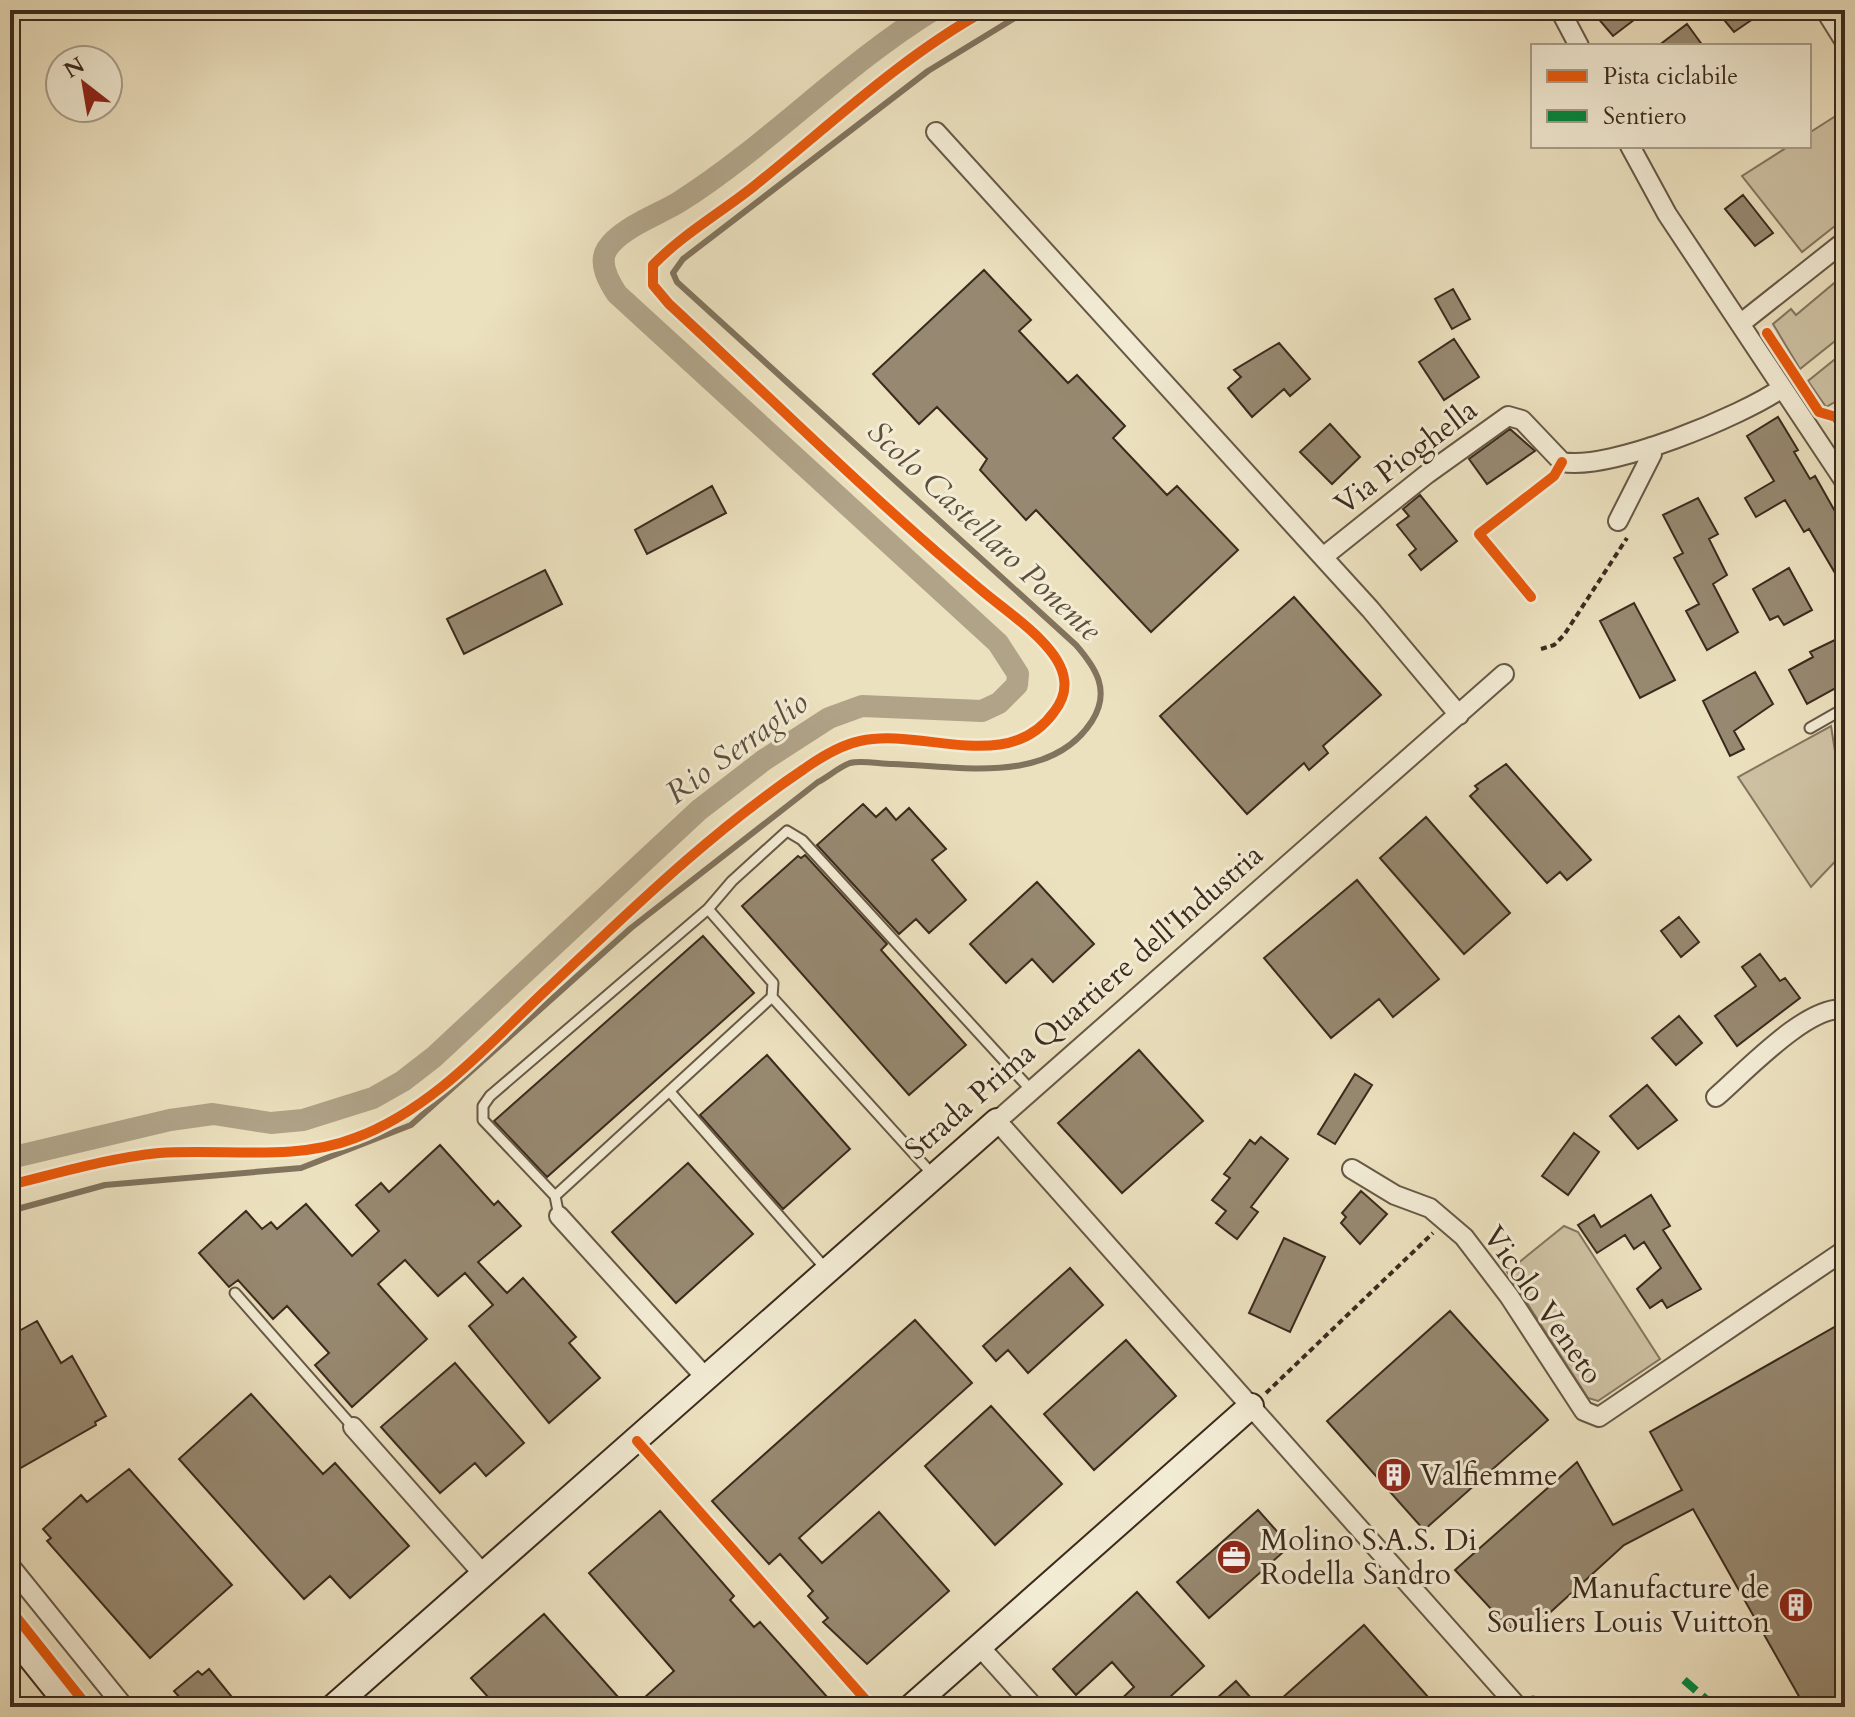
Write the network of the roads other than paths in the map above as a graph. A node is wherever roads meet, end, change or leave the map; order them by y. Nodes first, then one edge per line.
1 (1560, 10) edge
2 (1825, 10) edge
3 (1845, 42) edge
4 (1578, 44) edge
5 (936, 132) dead end
6 (1631, 148) edge
7 (1845, 241) edge
8 (1740, 324) junction
9 (1782, 388) junction
10 (1651, 447) junction
11 (1845, 482) edge
12 (1618, 521) dead end
13 (1323, 557) junction
14 (1504, 674) dead end
15 (1845, 708) edge
16 (1459, 715) junction
17 (1810, 728) dead end
18 (708, 909) junction
19 (772, 997) junction
20 (1845, 1010) edge
21 (1031, 1090) junction
22 (670, 1092) junction
23 (1716, 1097) dead end
24 (997, 1121) junction
25 (1352, 1169) dead end
26 (934, 1176) junction
27 (555, 1196) junction
28 (559, 1216) joint
29 (1845, 1250) edge
30 (827, 1270) junction
31 (235, 1293) dead end
32 (706, 1378) junction
33 (1251, 1406) junction
34 (353, 1427) joint
35 (10, 1566) edge
36 (484, 1575) junction
37 (10, 1632) edge
38 (979, 1646) junction
39 (1526, 1705) edge
40 (70, 1707) edge
41 (124, 1707) edge
42 (333, 1707) edge
43 (911, 1707) edge
44 (1034, 1707) edge

1 - 4 street
2 - 3 street
5 - 13 street
6 - 8 street
7 - 8 street
8 - 9 street
9 - 10 street, Via Pioghella
9 - 11 street
10 - 12 street
10 - 13 street, Via Pioghella
13 - 16 street
14 - 16 street, Strada Prima Quartiere dell'Industria
15 - 17 lane
16 - 21 street, Strada Prima Quartiere dell'Industria
18 - 19 lane
18 - 21 lane
18 - 27 lane
19 - 22 lane
19 - 26 lane
20 - 23 street
21 - 24 street, Strada Prima Quartiere dell'Industria
22 - 27 lane
22 - 30 lane
24 - 26 street, Strada Prima Quartiere dell'Industria
24 - 33 street
25 - 29 street, Vicolo Veneto
26 - 30 street, Strada Prima Quartiere dell'Industria
27 - 28 lane
28 - 32 street
30 - 32 street, Strada Prima Quartiere dell'Industria
31 - 34 lane
32 - 36 street, Strada Prima Quartiere dell'Industria
33 - 38 street
33 - 39 street
34 - 36 street
35 - 41 street
36 - 42 street, Strada Prima Quartiere dell'Industria
37 - 40 street
38 - 43 street
38 - 44 street

